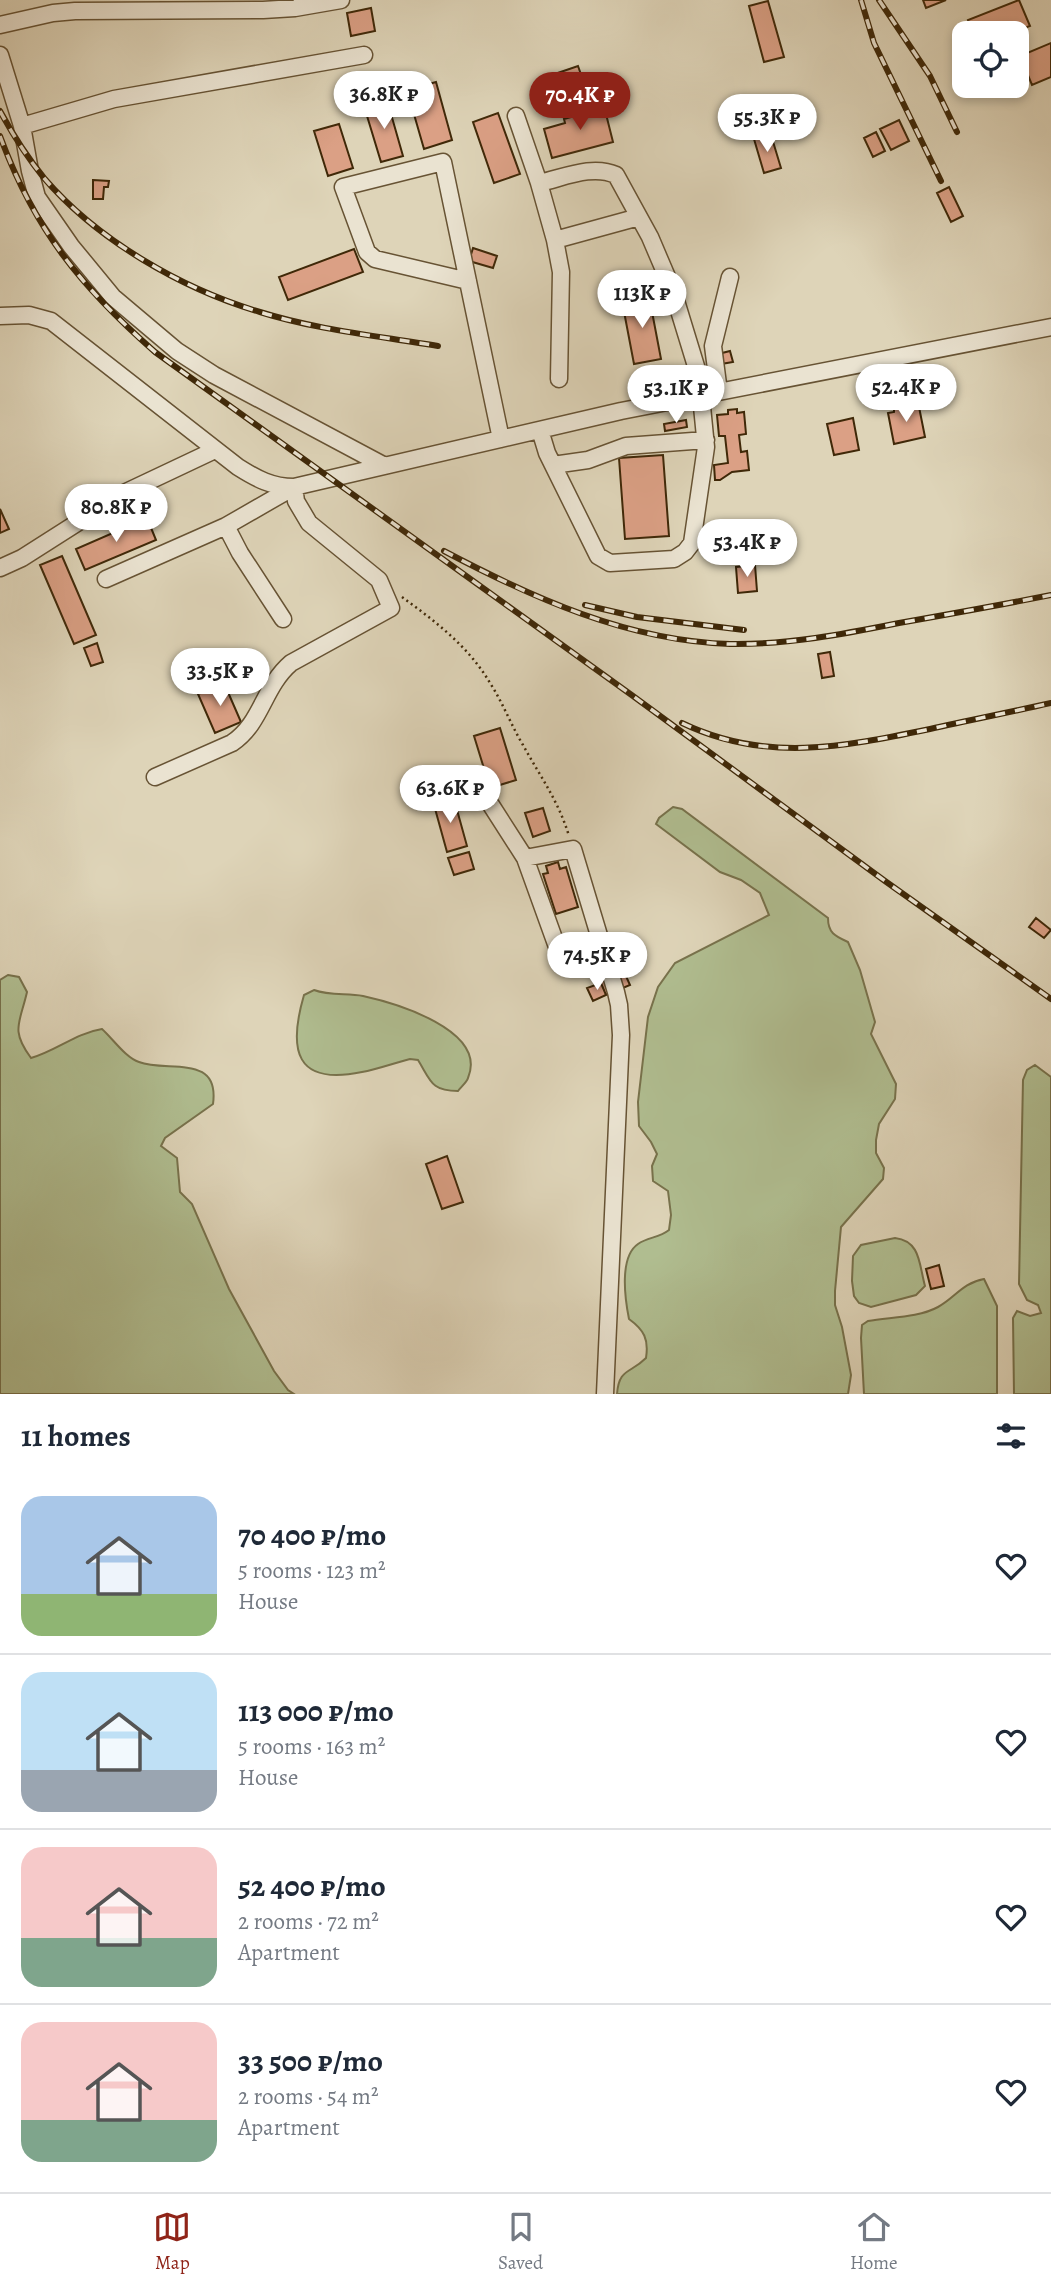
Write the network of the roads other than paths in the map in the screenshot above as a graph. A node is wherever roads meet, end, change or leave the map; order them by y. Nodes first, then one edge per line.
1 (341, 0) edge
2 (0, 25) edge
3 (0, 55) edge
4 (365, 55) dead end
5 (516, 116) dead end
6 (22, 126) junction
7 (539, 183) junction
8 (639, 217) junction
9 (555, 240) junction
10 (730, 277) dead end
11 (468, 281) junction
12 (0, 316) edge
13 (1051, 327) edge
14 (559, 379) dead end
15 (719, 392) junction
16 (702, 396) junction
17 (540, 430) junction
18 (501, 439) junction
19 (706, 440) junction
20 (215, 450) junction
21 (383, 465) junction
22 (553, 465) junction
23 (294, 487) junction
24 (226, 526) junction
25 (0, 568) edge
26 (106, 579) dead end
27 (282, 619) dead end
28 (155, 777) dead end
29 (491, 805) dead end
30 (525, 858) junction
31 (607, 961) junction
32 (605, 1394) edge

1 - 2 street
3 - 6 street
4 - 6 street
5 - 7 street
6 - 21 street
7 - 8 street
7 - 9 street
8 - 9 street
8 - 16 street
9 - 14 street
10 - 15 street
11 - 11 street
11 - 18 street
12 - 20 street
13 - 15 street
15 - 16 street
16 - 17 street
16 - 19 street
17 - 18 street
17 - 22 street
18 - 21 street
19 - 22 street
19 - 22 street
20 - 23 street
20 - 25 street
21 - 23 street
23 - 24 street
23 - 28 street
24 - 26 street
24 - 27 street
29 - 30 street
30 - 31 street
30 - 31 street
31 - 32 street

